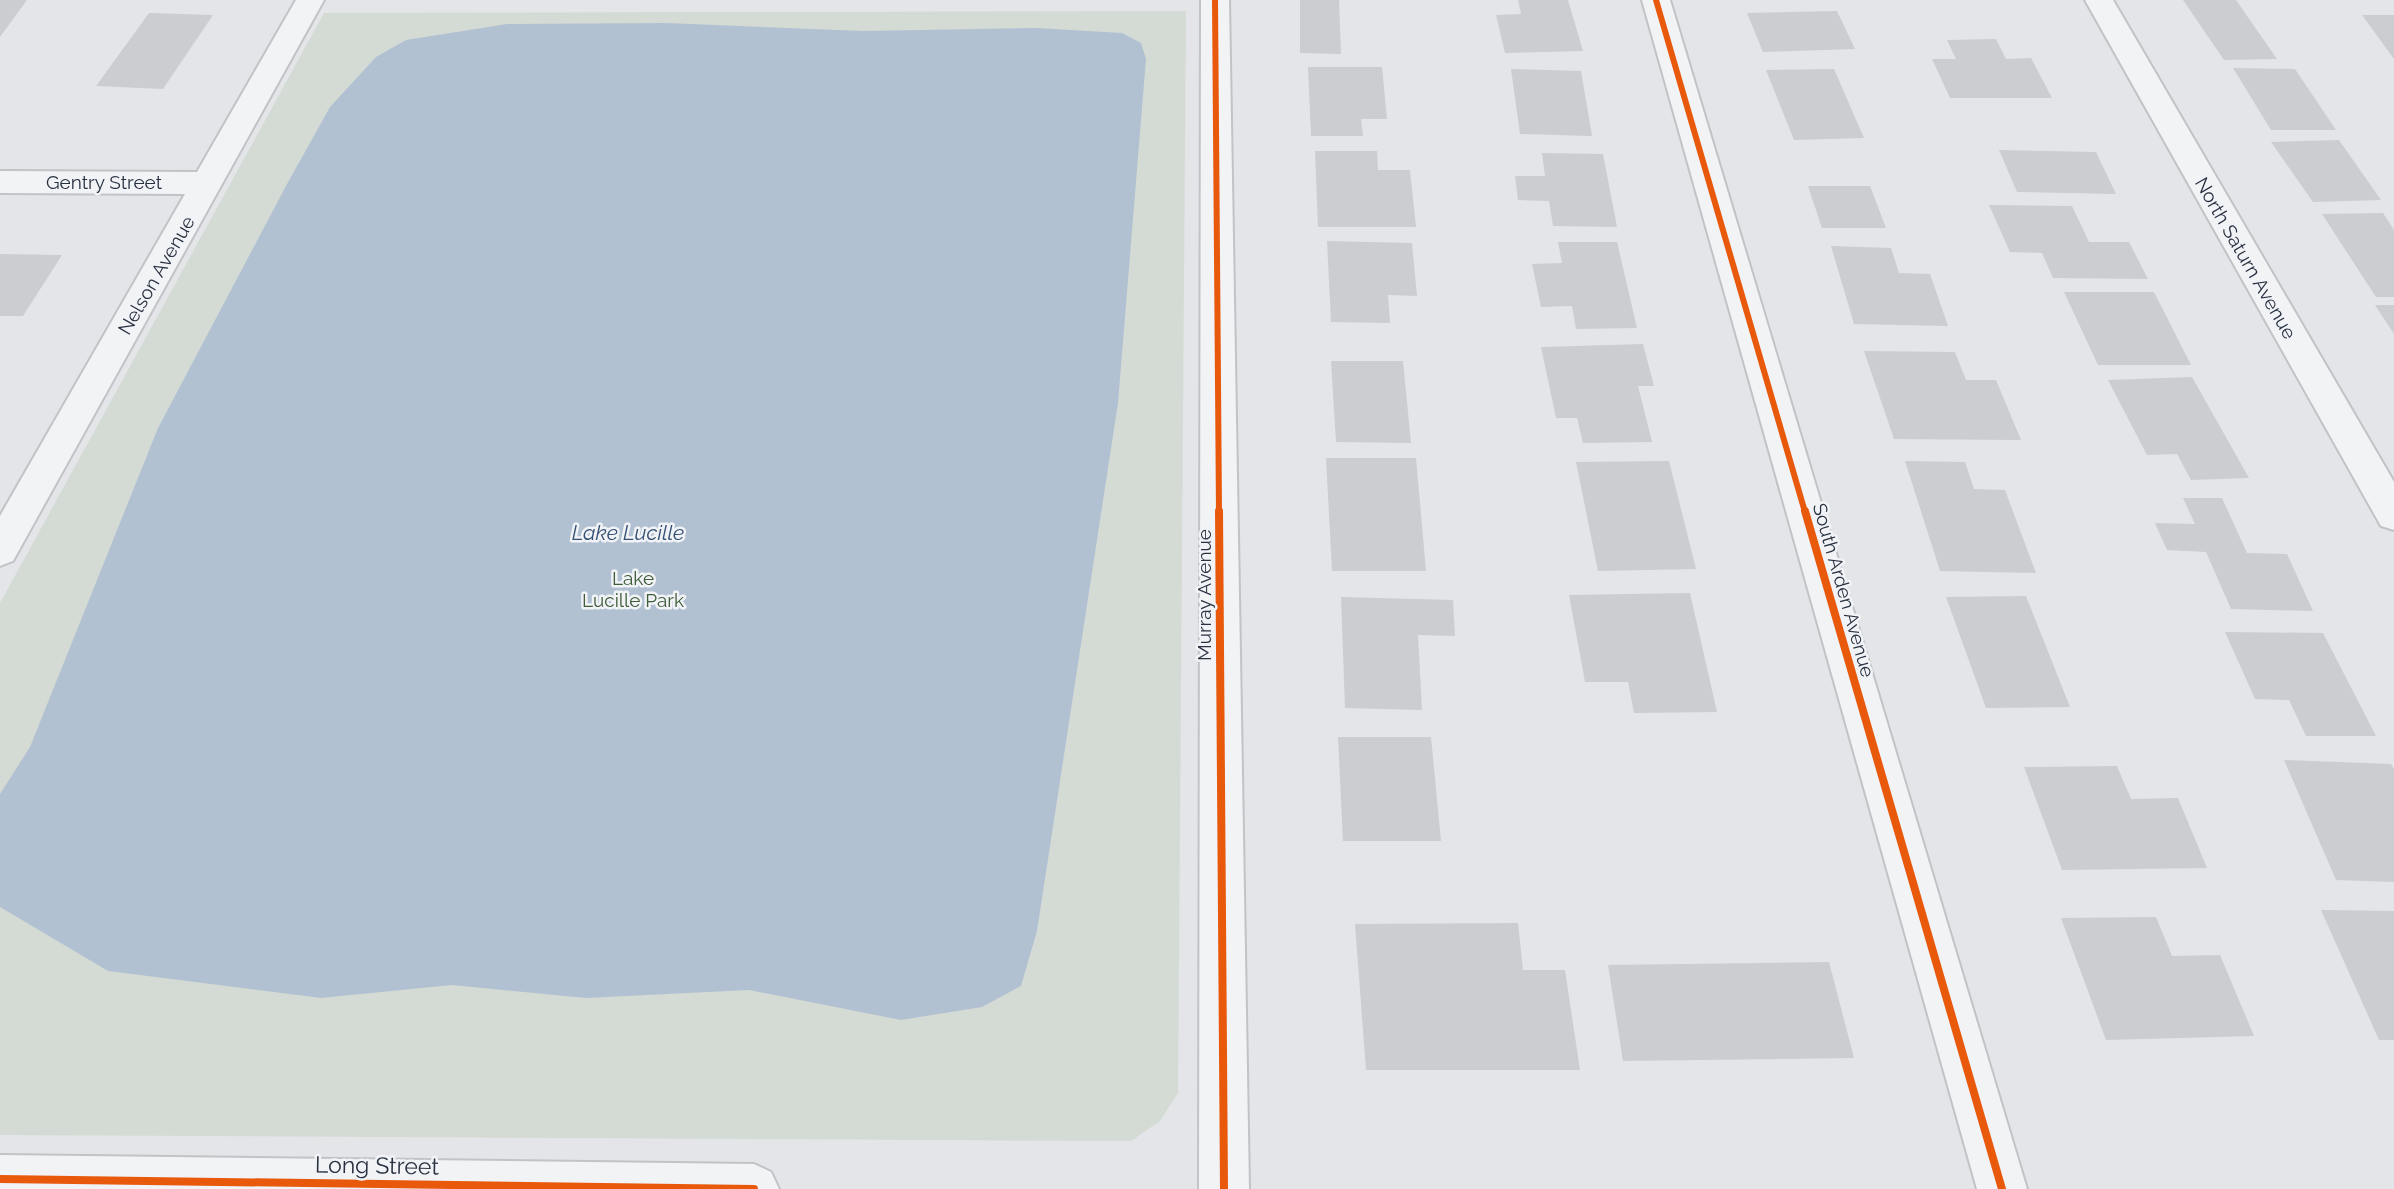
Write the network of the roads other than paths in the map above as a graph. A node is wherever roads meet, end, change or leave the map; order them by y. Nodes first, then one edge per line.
1 (310, 0) edge
2 (1215, 0) edge
3 (1656, 0) edge
4 (2099, 0) edge
5 (0, 182) edge
6 (209, 183) junction
7 (2394, 516) edge
8 (0, 550) edge
9 (0, 1179) edge
10 (610, 1188) edge
11 (754, 1189) edge
12 (1224, 1189) edge
13 (2002, 1189) edge

1 - 6 street, Nelson Avenue
2 - 12 street, Murray Avenue
3 - 13 street, South Arden Avenue
4 - 7 street, North Saturn Avenue
5 - 6 street, Gentry Street
6 - 8 street, Nelson Avenue
9 - 10 street, Long Street
10 - 11 street, Long Street

